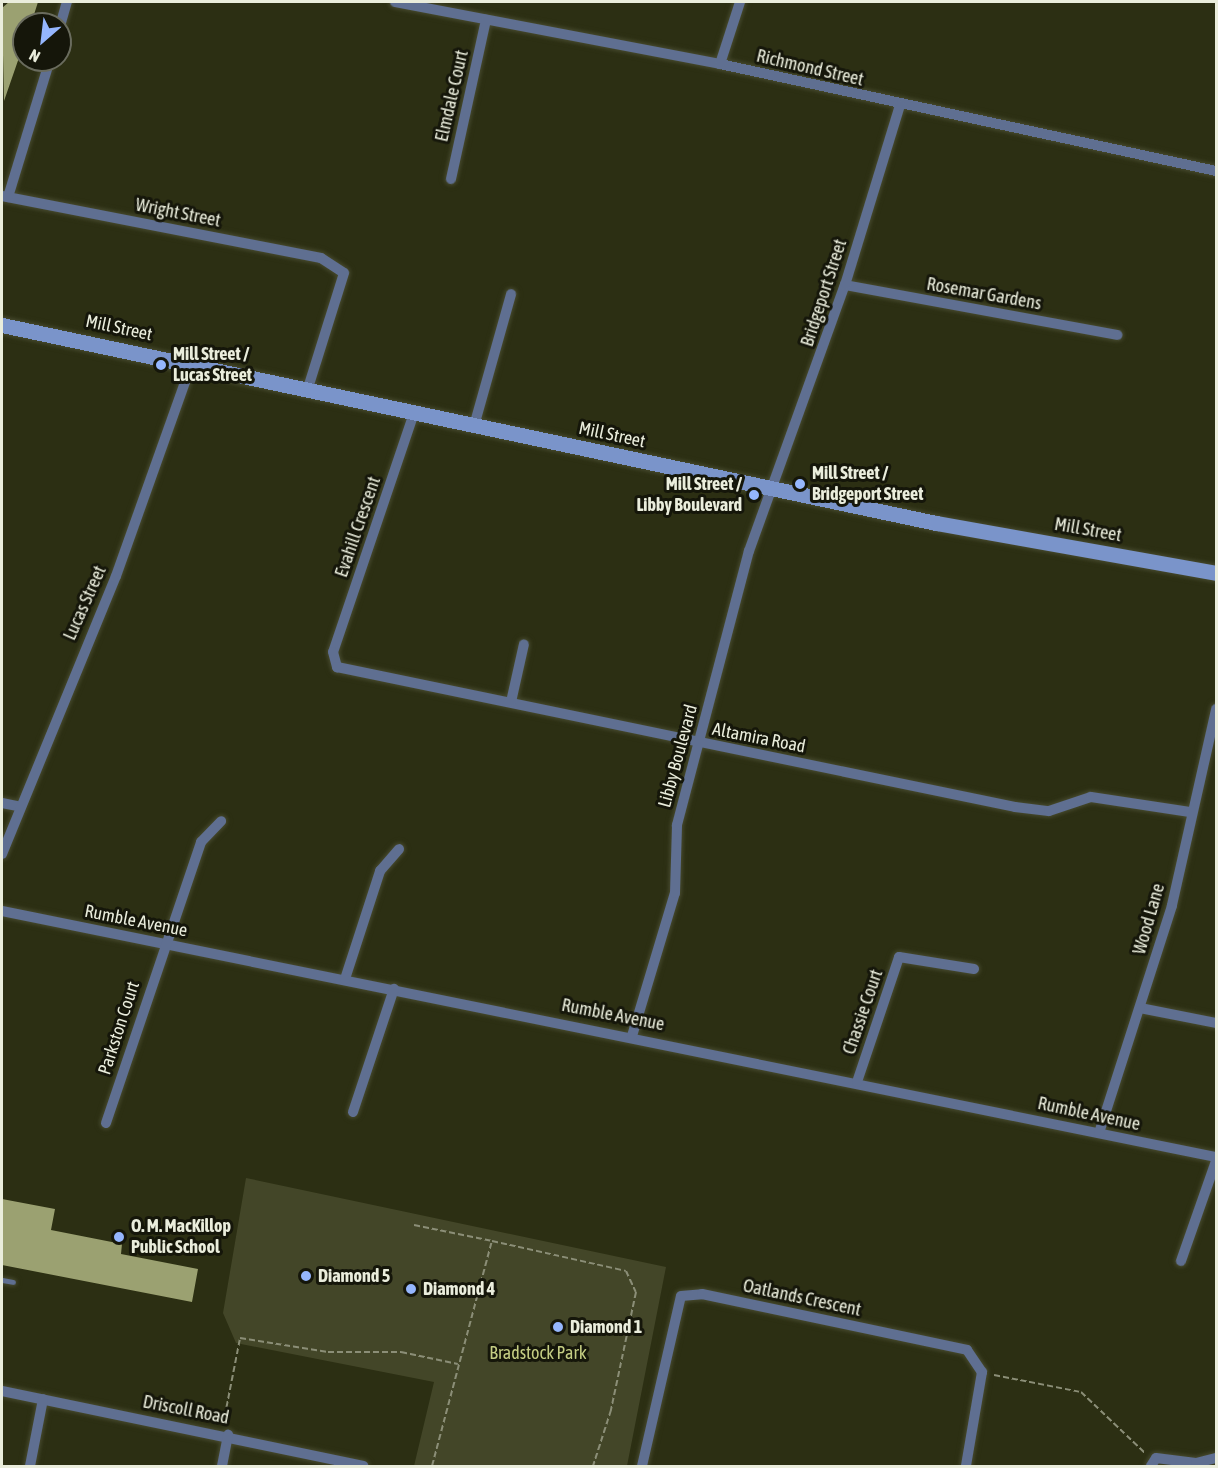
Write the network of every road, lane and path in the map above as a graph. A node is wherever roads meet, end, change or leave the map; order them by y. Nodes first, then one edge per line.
1 (395, 2) edge
2 (740, 2) edge
3 (486, 20) junction
4 (720, 64) junction
5 (46, 72) edge
6 (900, 105) junction
7 (1216, 171) edge
8 (451, 179) dead end
9 (5, 196) edge
10 (845, 285) junction
11 (511, 294) dead end
12 (2, 325) edge
13 (1117, 335) dead end
14 (192, 363) junction
15 (308, 388) junction
16 (414, 413) junction
17 (474, 426) junction
18 (775, 489) junction
19 (1216, 573) edge
20 (524, 644) dead end
21 (333, 652) joint
22 (511, 702) junction
23 (1216, 709) edge
24 (697, 742) junction
25 (2, 803) edge
26 (18, 806) junction
27 (1190, 812) junction
28 (221, 820) dead end
29 (399, 849) dead end
30 (2, 854) edge
31 (2, 911) edge
32 (164, 943) junction
33 (975, 969) dead end
34 (345, 979) junction
35 (394, 989) junction
36 (1140, 1008) junction
37 (1216, 1023) edge
38 (632, 1035) junction
39 (857, 1082) junction
40 (353, 1112) dead end
41 (106, 1123) dead end
42 (1098, 1133) junction
43 (1216, 1159) edge
44 (414, 1225) dead end
45 (492, 1241) junction
46 (1181, 1261) dead end
47 (2, 1280) edge
48 (13, 1282) dead end
49 (458, 1364) junction
50 (982, 1372) junction
51 (2, 1391) edge
52 (43, 1399) junction
53 (228, 1436) junction
54 (1216, 1458) edge
55 (1154, 1462) edge
56 (1197, 1465) edge
57 (30, 1467) edge
58 (222, 1467) edge
59 (363, 1467) edge
60 (432, 1467) edge
61 (592, 1467) edge
62 (642, 1467) edge
63 (966, 1467) edge

1 - 3 street, Richmond Street
2 - 4 street
3 - 4 street, Richmond Street
3 - 8 street, Elmdale Court
4 - 6 street, Richmond Street
5 - 9 street
6 - 7 street, Richmond Street
6 - 10 street, Bridgeport Street
9 - 15 street, Wright Street
10 - 13 street, Rosemar Gardens
10 - 18 street, Bridgeport Street
11 - 17 street
12 - 14 street, Mill Street
14 - 15 street, Mill Street
14 - 26 street, Lucas Street
15 - 16 street, Mill Street
16 - 17 street, Mill Street
16 - 21 street, Evahill Crescent
17 - 18 street, Mill Street
18 - 19 street, Mill Street
18 - 24 street, Libby Boulevard
20 - 22 street
21 - 22 street, Altamira Road
22 - 24 street, Altamira Road
23 - 27 street, Wood Lane
24 - 27 street, Altamira Road
24 - 38 street, Libby Boulevard
25 - 26 street
26 - 30 street, Lucas Street
27 - 36 street, Wood Lane
28 - 32 street, Parkston Court
29 - 34 street
31 - 32 street, Rumble Avenue
32 - 34 street, Rumble Avenue
32 - 41 street, Parkston Court
33 - 39 street, Chassie Court
34 - 35 street, Rumble Avenue
35 - 38 street, Rumble Avenue
35 - 40 street
36 - 37 street
36 - 42 street, Wood Lane
38 - 39 street, Rumble Avenue
39 - 42 street, Rumble Avenue
42 - 43 street, Rumble Avenue
43 - 46 street
44 - 45 path
45 - 49 path
45 - 61 path
47 - 48 lane
49 - 53 path
49 - 60 path
50 - 55 path
50 - 62 street, Oatlands Crescent
50 - 63 street
51 - 52 street, Driscoll Road
52 - 53 street, Driscoll Road
52 - 57 street
53 - 58 street
53 - 59 street, Driscoll Road
54 - 56 street
55 - 56 street

